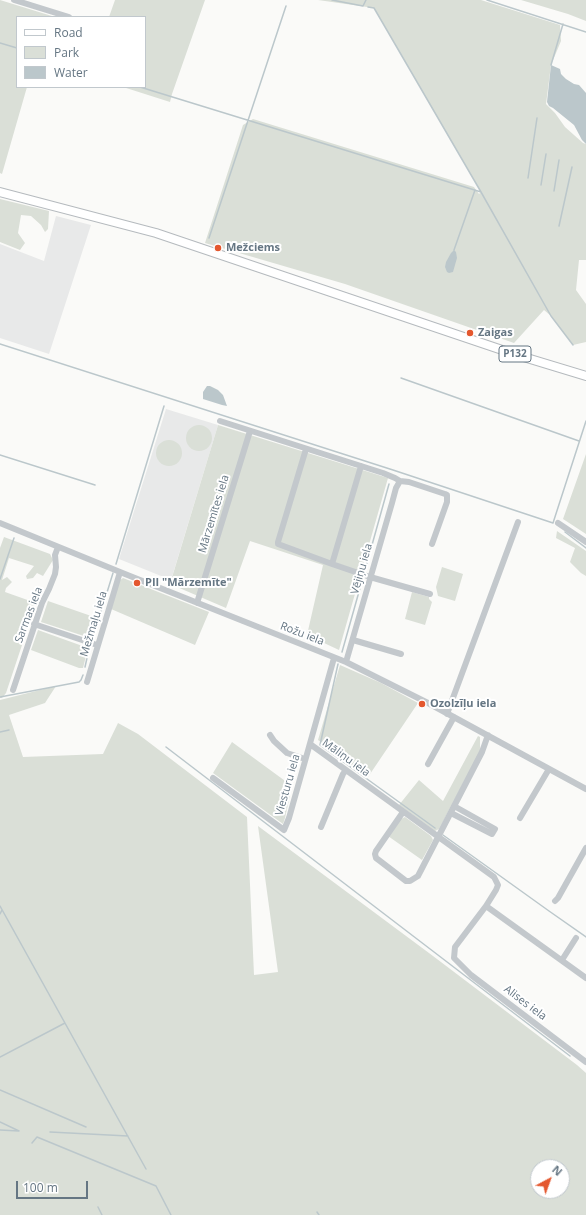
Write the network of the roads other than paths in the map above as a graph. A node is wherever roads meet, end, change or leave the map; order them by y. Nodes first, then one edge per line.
1 (14, 0) edge
2 (66, 16) edge
3 (0, 192) edge
4 (586, 376) edge
5 (220, 421) dead end
6 (250, 431) junction
7 (306, 449) junction
8 (361, 466) junction
9 (400, 481) junction
10 (518, 522) dead end
11 (0, 523) edge
12 (558, 523) dead end
13 (586, 542) edge
14 (432, 544) dead end
15 (58, 547) junction
16 (332, 564) junction
17 (120, 572) junction
18 (370, 577) junction
19 (430, 594) dead end
20 (197, 603) junction
21 (34, 624) junction
22 (353, 640) junction
23 (97, 645) junction
24 (401, 654) dead end
25 (334, 658) junction
26 (346, 662) junction
27 (87, 682) dead end
28 (14, 690) dead end
29 (447, 714) junction
30 (454, 717) junction
31 (480, 731) junction
32 (270, 735) dead end
33 (488, 735) junction
34 (310, 744) junction
35 (483, 749) junction
36 (305, 759) junction
37 (428, 764) dead end
38 (549, 768) junction
39 (346, 770) junction
40 (213, 778) dead end
41 (586, 788) edge
42 (454, 806) junction
43 (403, 812) junction
44 (451, 813) junction
45 (520, 818) dead end
46 (321, 827) dead end
47 (437, 837) junction
48 (586, 848) edge
49 (555, 901) dead end
50 (486, 906) junction
51 (576, 938) dead end
52 (562, 960) junction
53 (586, 978) edge
54 (586, 1062) edge

1 - 2 street
3 - 4 main road, P132
5 - 6 street
6 - 7 street
6 - 20 street, Mārzemītes iela
7 - 8 street
7 - 16 street
8 - 9 street
8 - 16 street
9 - 14 street
9 - 18 street, Vējiņu iela
10 - 29 street
11 - 15 street, Rožu iela
12 - 13 street
15 - 17 street, Rožu iela
15 - 21 street, Sarmas iela
16 - 18 street
17 - 20 street, Rožu iela
17 - 23 street, Mežmaļu iela
18 - 19 street
18 - 22 street, Vējiņu iela
20 - 25 street, Rožu iela
21 - 23 street
21 - 28 street, Sarmas iela
22 - 24 street
22 - 26 street, Vējiņu iela
23 - 27 street, Mežmaļu iela
25 - 26 street, Rožu iela
25 - 34 street, Māliņu iela
26 - 29 street, Rožu iela
29 - 30 street, Rožu iela
30 - 31 street, Rožu iela
30 - 37 street
31 - 33 street, Rožu iela
31 - 35 street
32 - 36 street
33 - 35 street
33 - 38 street, Rožu iela
34 - 36 street, Viesturu iela
34 - 39 street, Māliņu iela
35 - 42 street
36 - 40 street, Viesturu iela
38 - 41 street, Rožu iela
38 - 45 street
39 - 43 street, Māliņu iela
39 - 46 street
42 - 44 street
42 - 44 street
43 - 47 street, Māliņu iela
43 - 47 street
44 - 47 street
47 - 50 street, Māliņu iela
48 - 49 street
50 - 52 street
50 - 54 street, Alises iela
51 - 52 street
52 - 53 street

